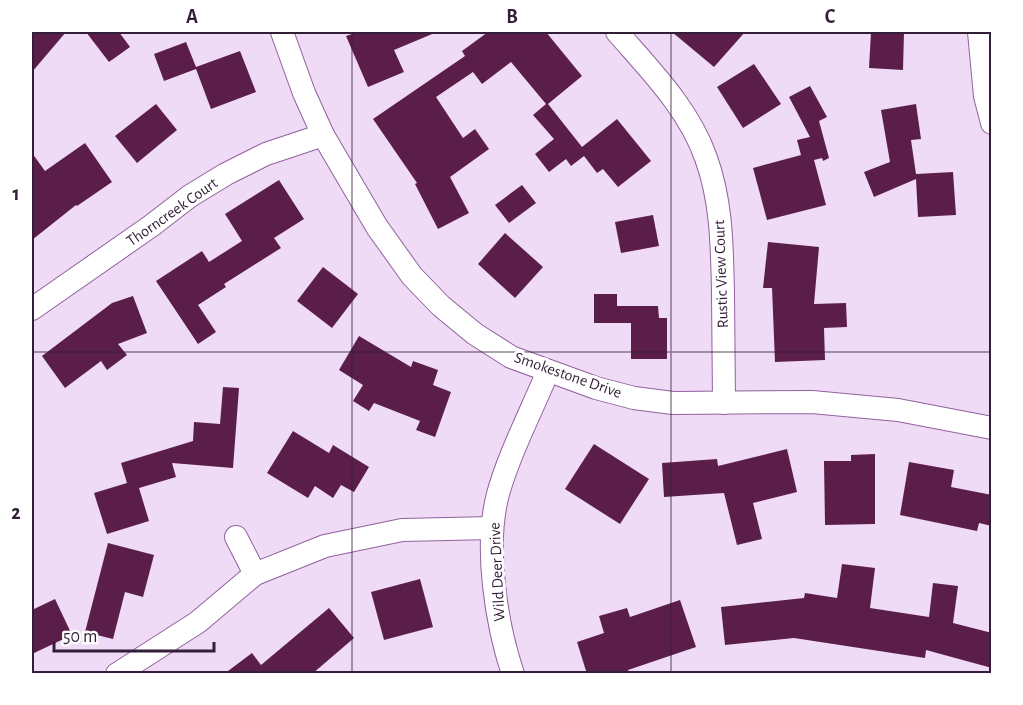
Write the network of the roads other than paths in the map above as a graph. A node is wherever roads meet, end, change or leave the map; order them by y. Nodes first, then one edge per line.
1 (282, 32) edge
2 (617, 32) edge
3 (979, 32) edge
4 (992, 123) edge
5 (323, 135) junction
6 (32, 309) edge
7 (548, 371) junction
8 (724, 403) junction
9 (992, 428) edge
10 (492, 528) junction
11 (236, 537) dead end
12 (255, 574) junction
13 (117, 674) edge
14 (513, 674) edge

1 - 5 street, Smokestone Drive
2 - 8 street, Rustic View Court
3 - 4 street
5 - 6 street, Thorncreek Court
5 - 7 street, Smokestone Drive
7 - 8 street, Smokestone Drive
7 - 10 street, Wild Deer Drive
8 - 9 street, Smokestone Drive
10 - 12 street
10 - 14 street, Wild Deer Drive
11 - 12 street
12 - 13 street

